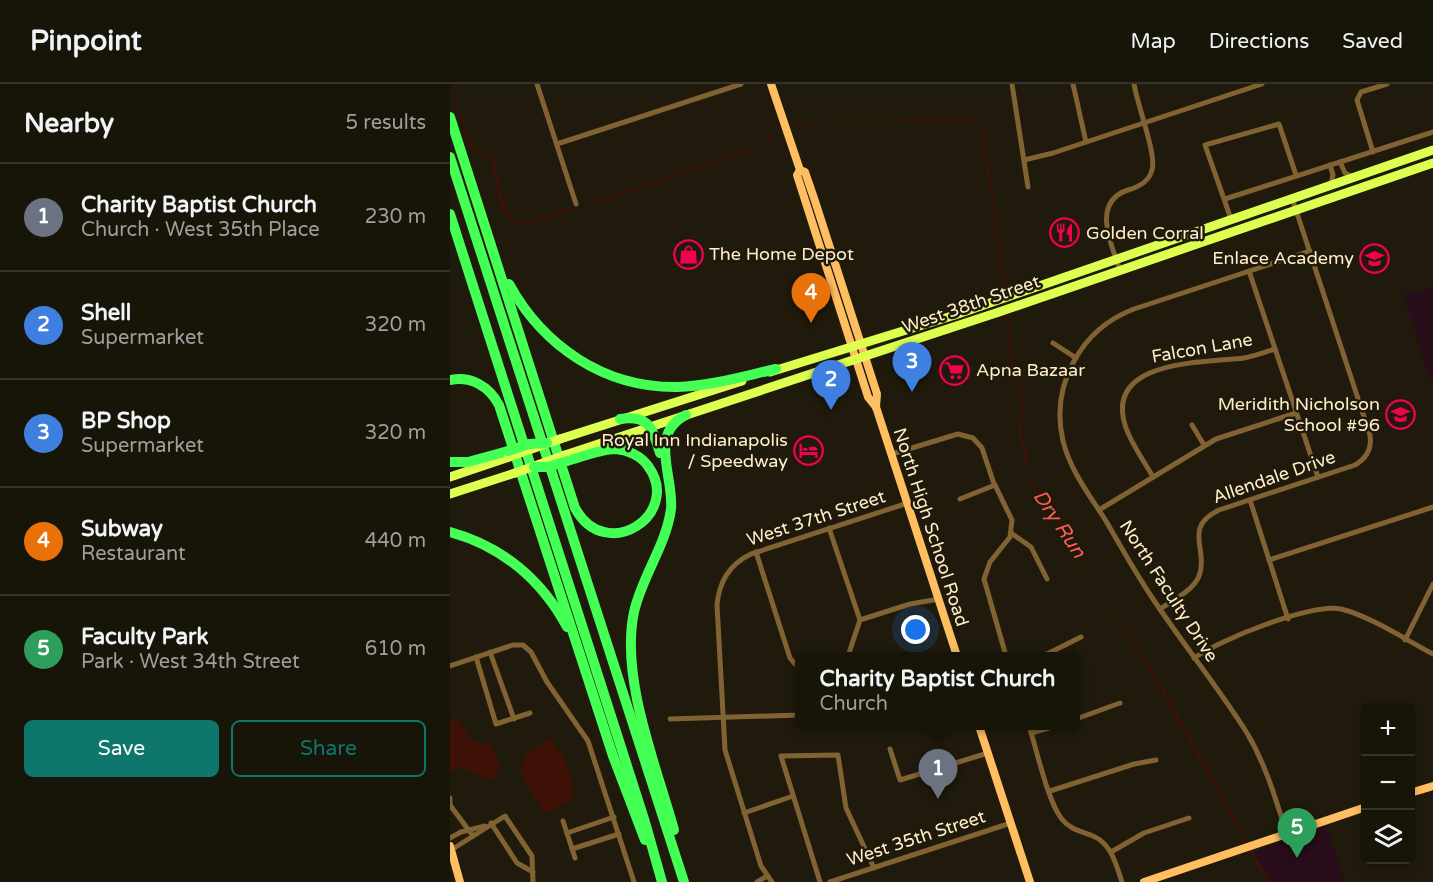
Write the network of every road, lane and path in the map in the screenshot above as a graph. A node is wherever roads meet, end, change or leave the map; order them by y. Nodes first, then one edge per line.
1 (537, 84) edge
2 (741, 84) edge
3 (771, 84) edge
4 (1012, 84) edge
5 (1073, 84) edge
6 (1134, 84) edge
7 (1262, 84) edge
8 (1386, 84) edge
9 (450, 117) edge
10 (1143, 124) junction
11 (1433, 132) edge
12 (1086, 142) junction
13 (557, 144) junction
14 (1433, 150) edge
15 (1373, 152) junction
16 (450, 157) edge
17 (1024, 160) junction
18 (1340, 162) junction
19 (1433, 163) edge
20 (1330, 165) junction
21 (1296, 175) junction
22 (1353, 177) junction
23 (1331, 184) junction
24 (1028, 187) dead end
25 (1292, 198) junction
26 (1225, 199) junction
27 (576, 204) dead end
28 (1296, 209) junction
29 (450, 214) edge
30 (1231, 219) junction
31 (492, 245) junction
32 (1310, 251) junction
33 (1116, 259) junction
34 (1120, 270) junction
35 (1249, 271) junction
36 (1053, 343) dead end
37 (856, 346) junction
38 (1275, 349) junction
39 (860, 358) junction
40 (1076, 358) junction
41 (776, 369) junction
42 (450, 380) edge
43 (1296, 413) junction
44 (686, 415) junction
45 (620, 419) junction
46 (1192, 425) dead end
47 (650, 427) junction
48 (547, 443) joint
49 (1204, 445) junction
50 (508, 454) junction
51 (892, 454) junction
52 (566, 458) junction
53 (450, 462) edge
54 (534, 467) joint
55 (668, 469) junction
56 (450, 477) edge
57 (1154, 477) junction
58 (1318, 477) junction
59 (995, 485) junction
60 (450, 494) edge
61 (960, 499) dead end
62 (1250, 500) junction
63 (908, 504) junction
64 (1433, 507) edge
65 (1099, 510) junction
66 (830, 528) junction
67 (450, 532) edge
68 (1011, 533) junction
69 (756, 552) junction
70 (1269, 560) junction
71 (1047, 579) dead end
72 (1433, 584) edge
73 (939, 599) junction
74 (1160, 609) junction
75 (1288, 619) junction
76 (860, 620) junction
77 (1082, 637) dead end
78 (1405, 640) junction
79 (490, 652) junction
80 (850, 652) edge
81 (955, 652) edge
82 (1005, 652) edge
83 (1053, 652) edge
84 (1433, 654) edge
85 (476, 657) junction
86 (1194, 658) junction
87 (582, 660) junction
88 (795, 664) edge
89 (450, 666) edge
90 (1120, 702) dead end
91 (530, 713) dead end
92 (795, 715) edge
93 (723, 717) junction
94 (1080, 717) edge
95 (670, 718) dead end
96 (514, 719) junction
97 (981, 730) edge
98 (1030, 730) edge
99 (1042, 730) edge
100 (1031, 733) junction
101 (890, 749) dead end
102 (988, 753) junction
103 (1156, 760) dead end
104 (1433, 786) edge
105 (1050, 791) junction
106 (1415, 791) edge
107 (794, 796) junction
108 (450, 798) edge
109 (450, 805) edge
110 (1361, 808) edge
111 (744, 813) junction
112 (614, 817) junction
113 (1189, 818) dead end
114 (563, 821) dead end
115 (1011, 823) junction
116 (488, 825) junction
117 (468, 830) junction
118 (567, 833) junction
119 (619, 834) junction
120 (1287, 835) junction
121 (473, 836) junction
122 (450, 838) edge
123 (451, 848) edge
124 (572, 849) junction
125 (1111, 852) junction
126 (575, 858) dead end
127 (874, 868) junction
128 (658, 870) junction
129 (533, 872) junction
130 (767, 876) junction
131 (460, 882) edge
132 (533, 882) edge
133 (634, 882) edge
134 (662, 882) edge
135 (684, 882) edge
136 (690, 882) edge
137 (758, 882) edge
138 (772, 882) edge
139 (820, 882) edge
140 (833, 882) edge
141 (1030, 882) edge
142 (1122, 882) edge
143 (1144, 882) edge

1 - 13 street
2 - 13 street
3 - 37 street, North High School Road
4 - 17 street
5 - 12 street
6 - 10 street
7 - 10 street
8 - 15 street
9 - 31 highway
10 - 12 street
10 - 33 street
11 - 15 street
12 - 17 street
13 - 27 street
14 - 22 main road, West 38th Street
15 - 18 street
16 - 135 highway
17 - 24 street
18 - 20 street
18 - 22 street
19 - 28 main road, West 38th Street
20 - 21 street
20 - 23 street
21 - 26 street
21 - 26 street
22 - 23 main road, West 38th Street
23 - 25 main road, West 38th Street
25 - 28 street
25 - 30 main road, West 38th Street
26 - 30 street
28 - 32 street
28 - 34 main road, West 38th Street
29 - 128 highway
30 - 33 main road, West 38th Street
31 - 41 highway
31 - 52 highway
32 - 35 street, North Faculty Drive
32 - 58 street, Allendale Drive
33 - 34 street
33 - 37 main road, West 38th Street
34 - 39 main road, West 38th Street
35 - 38 street
35 - 40 street, North Faculty Drive
36 - 40 street
37 - 39 street, North High School Road
37 - 41 main road, West 38th Street
38 - 43 street
38 - 57 street, Falcon Lane
39 - 44 main road, West 38th Street
39 - 51 street, North High School Road
40 - 65 street, North Faculty Drive
41 - 45 main road, West 38th Street
42 - 87 highway
43 - 49 street
43 - 58 street
44 - 47 main road, West 38th Street
44 - 55 highway
45 - 47 highway
45 - 48 main road, West 38th Street, bridge
46 - 49 street
47 - 52 main road, West 38th Street
47 - 55 highway
48 - 50 highway, bridge
49 - 57 street
50 - 53 highway
50 - 56 main road
51 - 59 street
51 - 63 street, North High School Road
52 - 54 highway, bridge
54 - 60 main road, bridge
55 - 136 highway
57 - 65 street
58 - 62 street, Allendale Drive
59 - 61 street
59 - 68 street
62 - 70 street
62 - 74 street, Allendale Drive
63 - 66 street, West 37th Street
63 - 73 street, North High School Road
64 - 70 street
65 - 74 street, North Faculty Drive
66 - 69 street, West 37th Street
66 - 76 street
67 - 87 highway
68 - 71 street
68 - 82 street
69 - 88 street
69 - 93 street, West 37th Street
70 - 75 street
72 - 78 street
73 - 76 street
73 - 81 street, North High School Road
74 - 86 street, North Faculty Drive
75 - 78 street
75 - 86 street
76 - 80 street
77 - 83 street
78 - 84 street
79 - 85 street
79 - 96 street
79 - 112 street
85 - 89 street
85 - 96 street
86 - 120 street, North Faculty Drive
87 - 128 highway
90 - 94 street
91 - 96 street
92 - 93 street
93 - 95 street
93 - 111 street
97 - 102 street
98 - 100 street
99 - 100 street
100 - 105 street
101 - 102 street
102 - 115 street
103 - 105 street
104 - 106 street
105 - 125 street
107 - 111 street
107 - 127 street
107 - 139 street
108 - 109 street
109 - 117 street
110 - 120 street
111 - 130 street
112 - 118 street
112 - 119 street
113 - 125 street
114 - 118 street
115 - 127 street, West 35th Street
115 - 141 street
116 - 117 street
116 - 121 street
116 - 129 street
116 - 129 street
117 - 121 street
117 - 122 street
118 - 124 street
119 - 124 street
119 - 133 street
120 - 143 street
121 - 123 street
123 - 131 street
124 - 126 street
125 - 142 street
127 - 140 street, West 35th Street
128 - 134 highway
129 - 132 street
130 - 137 street
130 - 138 street

